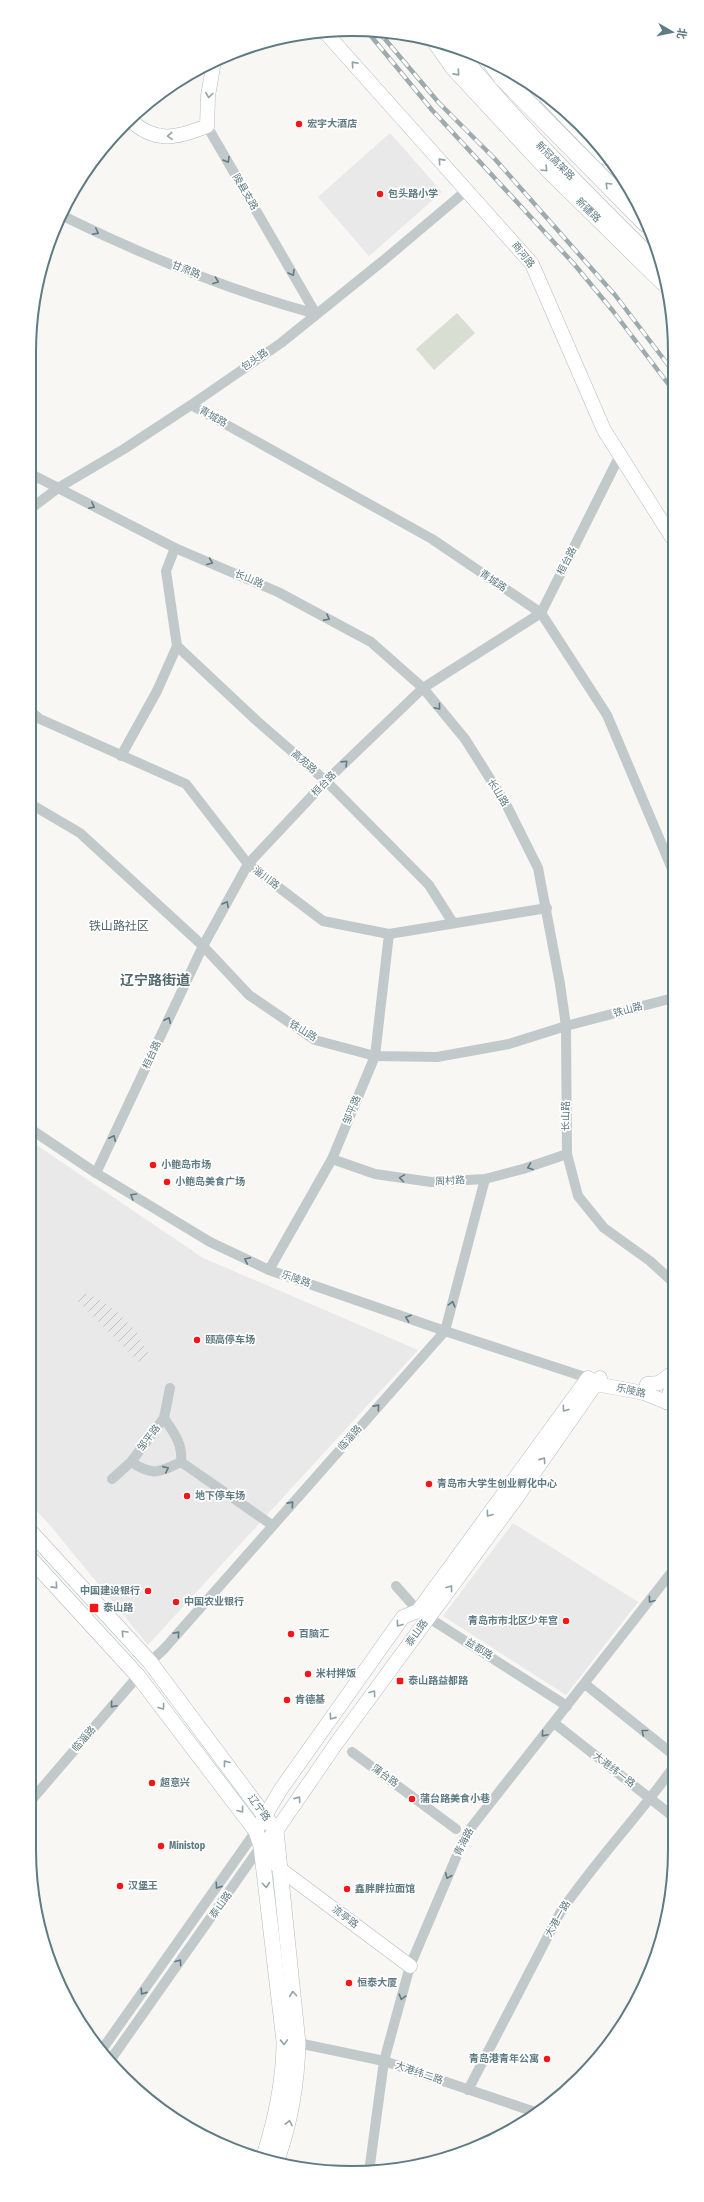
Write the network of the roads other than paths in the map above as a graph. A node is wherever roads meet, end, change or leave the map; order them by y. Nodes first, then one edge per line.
1 (330, 37) edge
2 (438, 48) edge
3 (459, 55) edge
4 (213, 69) edge
5 (499, 73) edge
6 (135, 123) edge
7 (207, 126) junction
8 (467, 190) junction
9 (634, 210) edge
10 (66, 218) edge
11 (655, 263) edge
12 (660, 281) edge
13 (316, 314) junction
14 (191, 405) junction
15 (620, 455) junction
16 (36, 477) edge
17 (58, 488) junction
18 (36, 505) edge
19 (668, 531) edge
20 (176, 548) junction
21 (541, 613) junction
22 (177, 646) junction
23 (423, 688) junction
24 (36, 716) edge
25 (121, 756) junction
26 (326, 781) junction
27 (36, 808) edge
28 (668, 859) edge
29 (248, 864) junction
30 (547, 908) junction
31 (453, 924) junction
32 (389, 934) junction
33 (203, 946) junction
34 (668, 1000) edge
35 (566, 1026) junction
36 (375, 1056) junction
37 (36, 1133) edge
38 (567, 1154) junction
39 (332, 1159) junction
40 (96, 1173) junction
41 (485, 1179) junction
42 (268, 1270) junction
43 (668, 1278) edge
44 (445, 1331) junction
45 (668, 1376) edge
46 (594, 1380) junction
47 (646, 1384) junction
48 (170, 1388) dead end
49 (668, 1396) edge
50 (668, 1397) edge
51 (164, 1418) junction
52 (131, 1462) junction
53 (181, 1462) junction
54 (112, 1479) dead end
55 (272, 1525) junction
56 (36, 1538) edge
57 (36, 1565) edge
58 (668, 1577) edge
59 (396, 1586) dead end
60 (423, 1614) junction
61 (150, 1662) junction
62 (138, 1676) junction
63 (585, 1684) junction
64 (567, 1706) junction
65 (554, 1723) junction
66 (668, 1750) edge
67 (352, 1752) dead end
68 (668, 1774) edge
69 (36, 1795) edge
70 (651, 1799) junction
71 (668, 1812) edge
72 (266, 1817) junction
73 (456, 1829) dead end
74 (256, 1831) junction
75 (276, 1831) junction
76 (261, 1846) junction
77 (280, 1869) junction
78 (410, 1966) junction
79 (298, 2043) junction
80 (105, 2047) edge
81 (113, 2057) edge
82 (384, 2061) junction
83 (468, 2090) junction
84 (531, 2111) edge
85 (265, 2153) edge
86 (278, 2157) edge
87 (370, 2165) edge

8 -> 1 street, 商河路
2 -> 12 street, 新疆路
3 - 11 highway, 新冠高架路
4 -> 7 street
9 -> 5 highway
7 -> 6 street
7 -> 13 street, 陵县支路
8 - 13 street, 包头路
8 - 15 street, 商河路
10 -> 13 street, 甘肃路
13 - 14 street, 包头路
14 - 17 street, 包头路
14 - 21 street, 青城路
15 - 19 street, 商河路
15 - 21 street, 桓台路
16 - 17 street, 长山路
17 - 18 street, 包头路
17 -> 20 street, 长山路
20 - 22 street
20 -> 23 street, 长山路
21 - 23 street, 桓台路
21 - 28 street, 青城路
22 - 25 street
22 - 26 street, 高苑路
26 -> 23 street, 桓台路
23 -> 30 street, 长山路
24 - 25 street, 淄川路
25 - 29 street, 淄川路
26 - 29 street, 桓台路
26 - 31 street, 高苑路
27 - 33 street, 铁山路
29 - 32 street, 淄川路
33 -> 29 street, 桓台路
30 - 31 street, 淄川路
30 - 35 street, 长山路
31 - 32 street, 淄川路
32 - 36 street, 邹平路
33 - 36 street, 铁山路
40 -> 33 street, 桓台路
34 - 35 street, 铁山路
35 - 36 street, 铁山路
35 - 38 street, 长山路
36 - 39 street, 邹平路
37 - 40 street, 乐陵路
38 -> 41 street, 周村路
38 - 43 street, 长山路
41 -> 39 street, 周村路
39 - 42 street, 邹平路
42 -> 40 street, 乐陵路
44 -> 41 street, 临淄路
44 -> 42 street, 乐陵路
44 - 46 street, 乐陵路
55 -> 44 street, 临淄路
45 - 47 street
46 - 47 street, 乐陵路
46 - 50 street, 乐陵路
46 - 60 street, 泰山路
47 - 49 street, 乐陵路
48 - 51 street, 邹平路
51 - 52 street, 邹平路
51 - 53 street
52 -> 53 street
52 - 54 street, 邹平路
53 - 55 street
61 -> 55 street, 临淄路
61 -> 56 main road, 辽宁路
57 -> 62 main road, 辽宁路
58 -> 63 street, 青海路
59 - 60 street, 益都路
60 - 64 street, 益都路
60 -> 72 street, 泰山路
75 -> 60 street, 泰山路
72 -> 61 main road, 辽宁路
62 -> 69 street, 临淄路
62 -> 74 main road, 辽宁路
63 - 64 street, 青海路
66 -> 63 street
64 - 65 street, 青海路
65 - 70 street, 大港纬一路
65 -> 78 street, 青海路
67 - 73 street, 蒲台路
68 - 70 street, 大港一路
70 - 71 street, 大港纬一路
70 - 83 street, 大港一路
72 - 74 street, 泰山路
72 - 75 main road, 辽宁路
74 - 76 main road, 辽宁路
74 -> 80 street, 泰山路
75 - 76 street, 泰山路
75 - 77 main road, 辽宁路
76 - 77 street, 流亭路
81 -> 76 street, 泰山路
76 -> 85 main road, 辽宁路
77 - 78 street, 流亭路
79 -> 77 main road, 辽宁路
78 -> 82 street, 青海路
79 - 82 street, 大港纬二路
86 -> 79 main road, 辽宁路
82 - 83 street, 大港纬二路
82 - 87 street, 青海路
83 - 84 street, 大港纬二路

